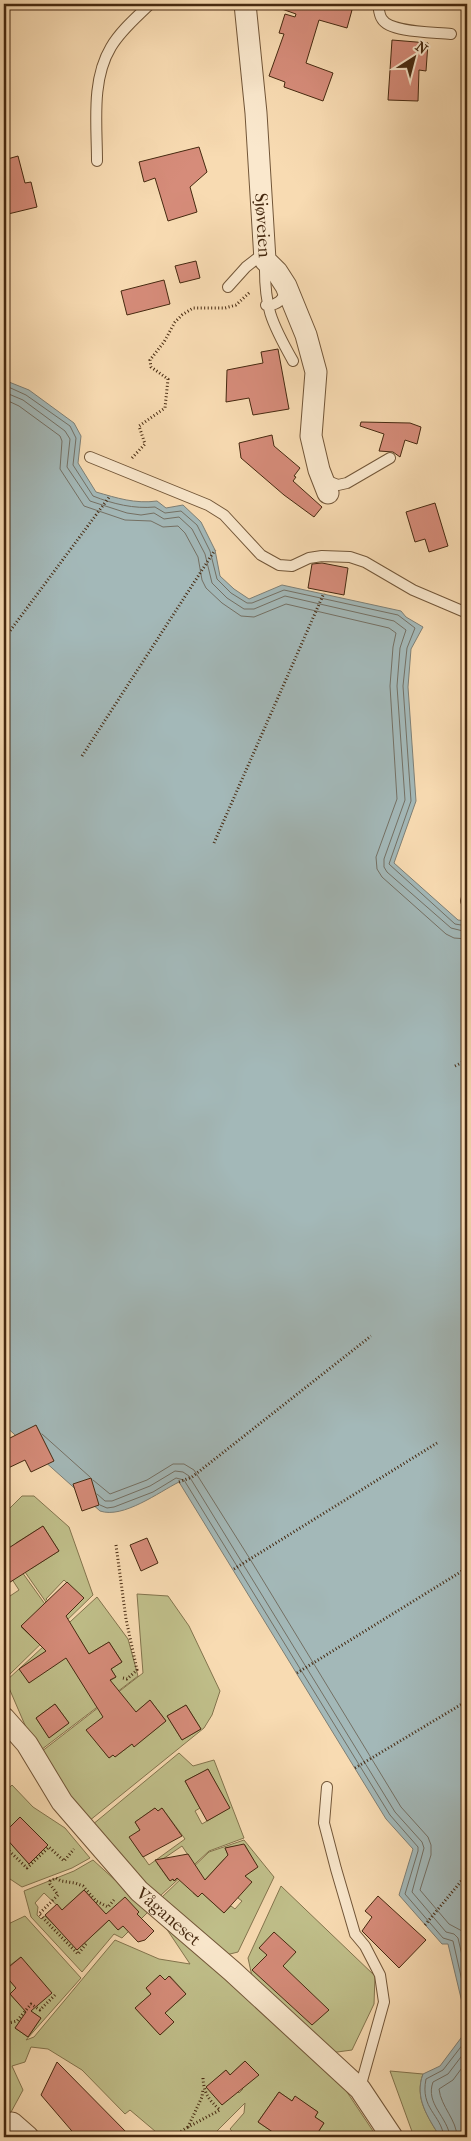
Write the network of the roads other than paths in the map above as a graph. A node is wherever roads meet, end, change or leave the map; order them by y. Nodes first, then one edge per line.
1 (150, 4) edge
2 (246, 4) edge
3 (378, 4) edge
4 (451, 34) dead end
5 (97, 161) dead end
6 (265, 256) junction
7 (228, 287) dead end
8 (288, 289) junction
9 (266, 305) junction
10 (293, 361) dead end
11 (90, 458) dead end
12 (390, 458) dead end
13 (326, 486) joint
14 (467, 613) edge
15 (4, 1718) edge
16 (327, 1787) dead end
17 (360, 2089) junction
18 (12, 2123) dead end
19 (28, 2137) edge
20 (392, 2137) edge

1 - 5 lane
2 - 6 street, Sjøveien
3 - 4 lane
6 - 7 lane
6 - 8 street, Sjøveien
6 - 9 lane
8 - 9 lane
8 - 13 street, Sjøveien
9 - 10 lane
11 - 14 lane
12 - 13 lane
15 - 17 street, Våganeset
16 - 17 lane
17 - 20 street, Våganeset
18 - 19 street

